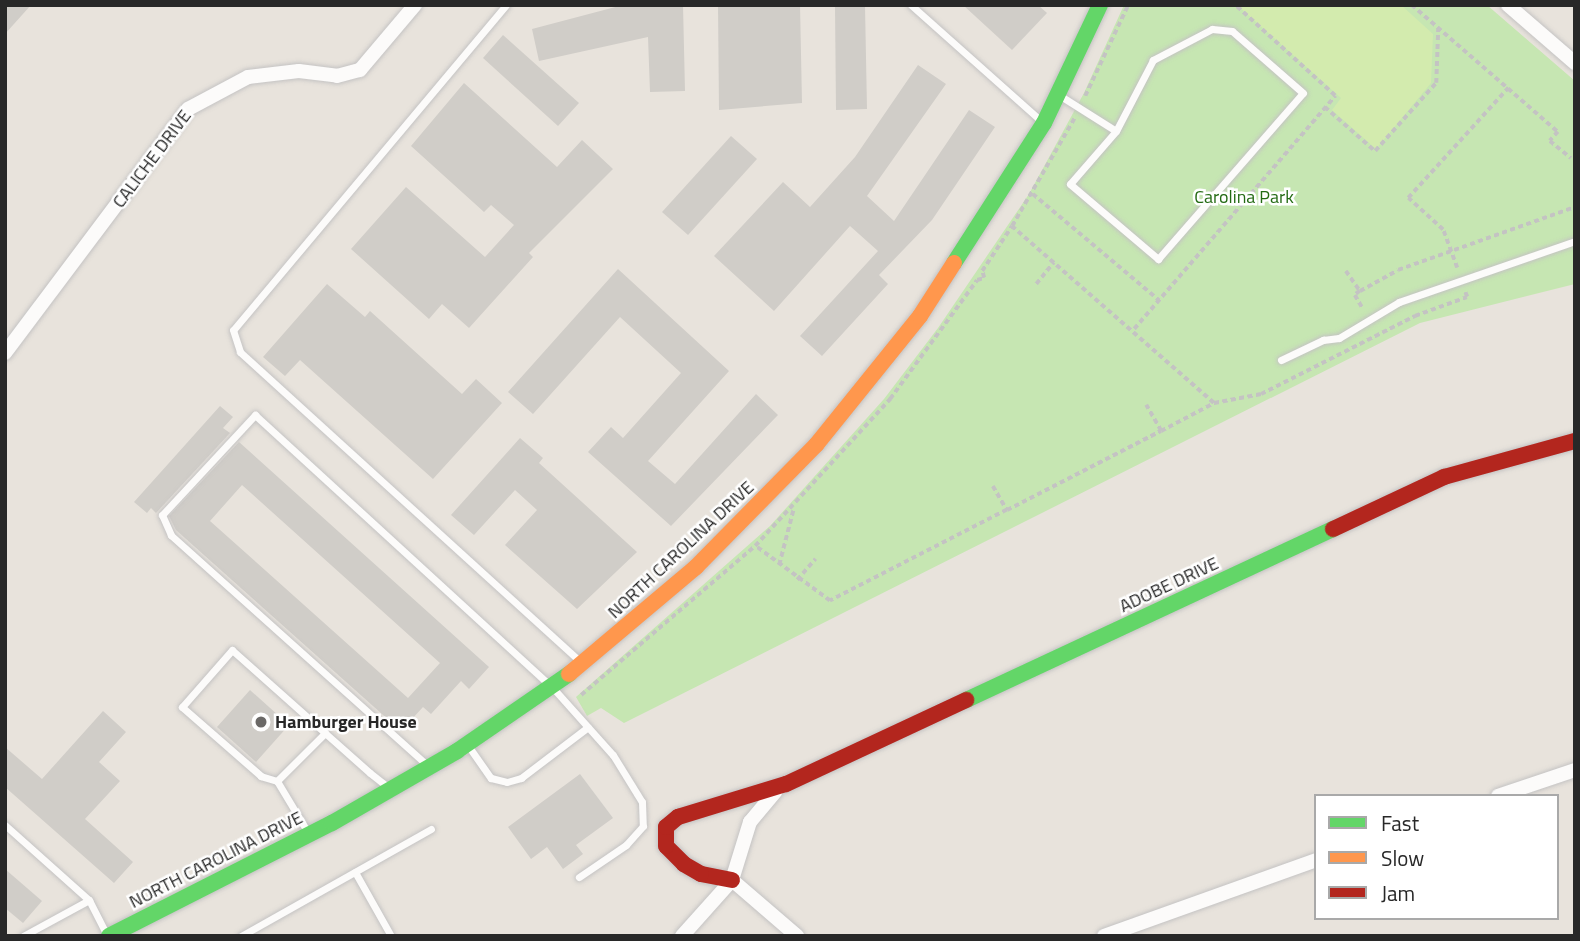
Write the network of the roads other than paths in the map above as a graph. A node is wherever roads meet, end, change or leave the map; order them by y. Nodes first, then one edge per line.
1 (415, 5) edge
2 (506, 5) edge
3 (911, 5) edge
4 (1100, 5) edge
5 (1508, 5) edge
6 (1575, 63) edge
7 (1058, 94) junction
8 (1044, 123) junction
9 (1116, 131) junction
10 (1575, 241) edge
11 (10, 337) edge
12 (5, 353) edge
13 (1282, 360) dead end
14 (1575, 441) edge
15 (583, 664) junction
16 (552, 688) junction
17 (588, 727) junction
18 (325, 733) junction
19 (467, 744) junction
20 (430, 768) junction
21 (1575, 770) edge
22 (277, 781) junction
23 (786, 784) junction
24 (391, 790) junction
25 (1504, 794) edge
26 (5, 825) edge
27 (431, 829) dead end
28 (309, 835) junction
29 (1314, 861) edge
30 (355, 872) junction
31 (579, 877) dead end
32 (732, 880) junction
33 (89, 900) junction
34 (138, 921) junction
35 (23, 936) edge
36 (108, 936) edge
37 (147, 936) edge
38 (241, 936) edge
39 (391, 936) edge
40 (682, 936) edge
41 (797, 936) edge
42 (1104, 936) edge

1 - 11 street, CALICHE DRIVE
2 - 15 lane
3 - 8 lane
4 - 7 main road, NORTH CAROLINA DRIVE
5 - 6 street
7 - 8 main road, NORTH CAROLINA DRIVE
7 - 9 lane
8 - 15 main road, NORTH CAROLINA DRIVE
9 - 9 lane
10 - 13 lane
11 - 12 street, CALICHE DRIVE
14 - 23 main road, ADOBE DRIVE
15 - 16 main road, NORTH CAROLINA DRIVE
16 - 17 lane
16 - 19 main road, NORTH CAROLINA DRIVE
16 - 20 lane
17 - 19 lane
17 - 31 lane
18 - 22 lane
18 - 22 lane
18 - 24 lane
19 - 20 main road, NORTH CAROLINA DRIVE
20 - 24 main road, NORTH CAROLINA DRIVE
21 - 25 street
22 - 28 lane
23 - 32 street, ADOBE DRIVE
23 - 32 main road, ADOBE DRIVE
24 - 28 main road, NORTH CAROLINA DRIVE
26 - 33 lane
27 - 30 lane
28 - 34 main road, NORTH CAROLINA DRIVE
29 - 42 street
30 - 38 lane
30 - 39 lane
32 - 40 street, ADOBE DRIVE
32 - 41 street
33 - 35 lane
33 - 36 lane
34 - 36 main road, NORTH CAROLINA DRIVE
34 - 37 street

